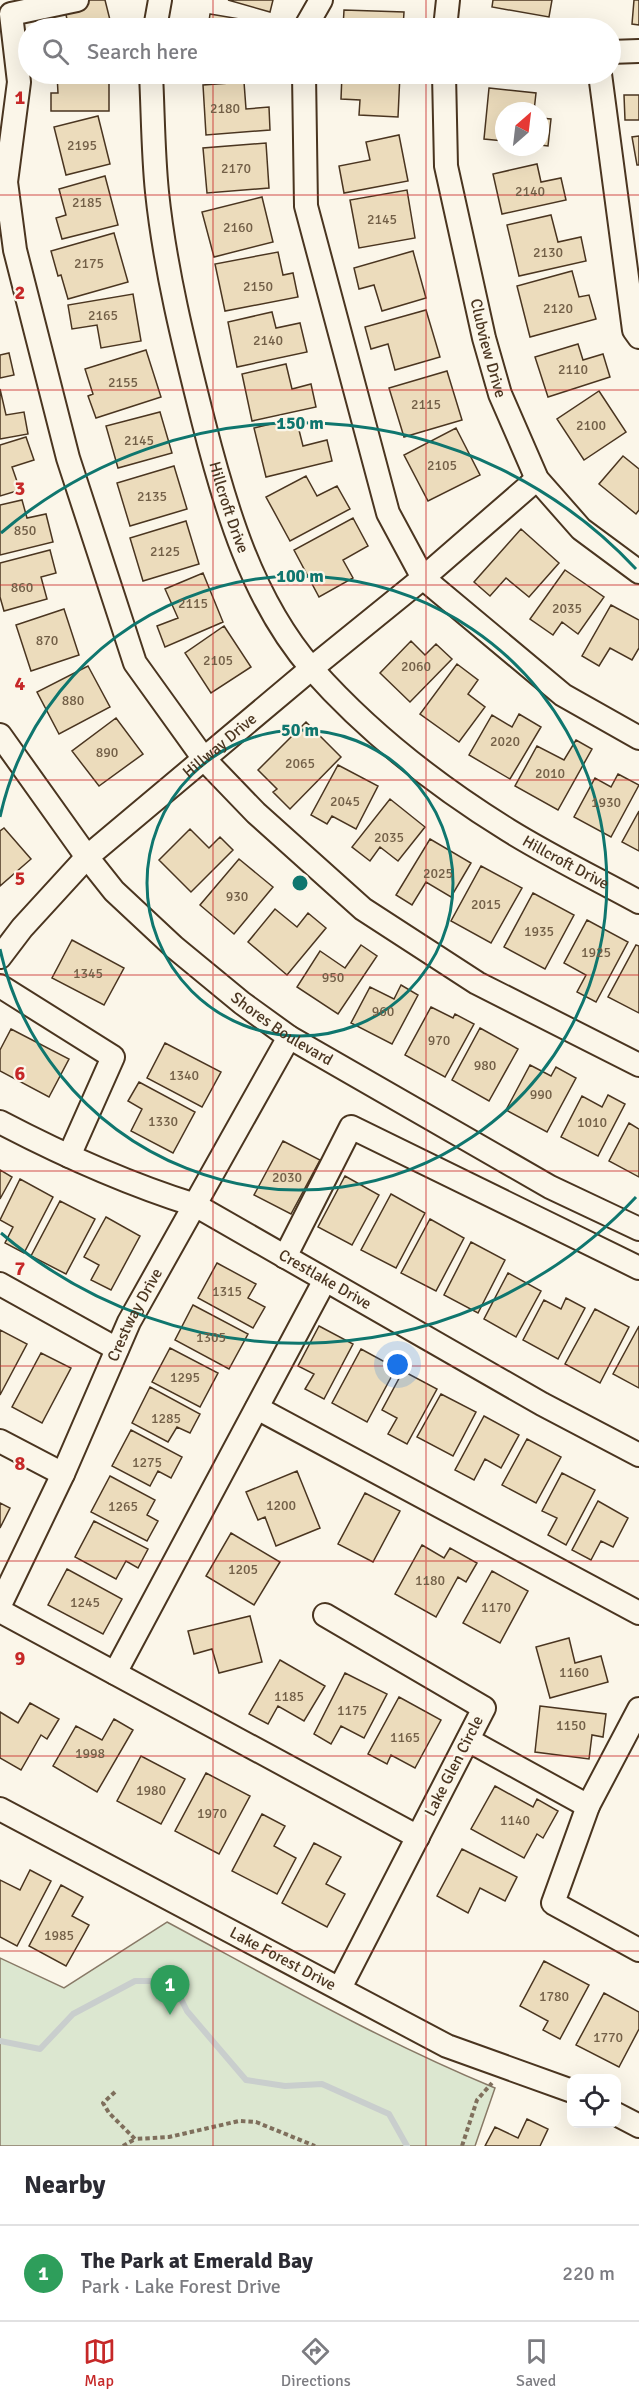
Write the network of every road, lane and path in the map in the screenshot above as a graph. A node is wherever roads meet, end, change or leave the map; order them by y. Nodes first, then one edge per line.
1 (77, 0) edge
2 (160, 0) edge
3 (321, 0) edge
4 (448, 0) edge
5 (157, 18) edge
6 (311, 18) edge
7 (446, 18) edge
8 (639, 51) edge
9 (621, 52) edge
10 (18, 74) edge
11 (19, 84) edge
12 (152, 84) edge
13 (304, 84) edge
14 (444, 84) edge
15 (601, 84) edge
16 (639, 337) edge
17 (537, 479) junction
18 (639, 572) edge
19 (423, 578) junction
20 (312, 668) junction
21 (0, 735) edge
22 (639, 738) edge
23 (204, 759) junction
24 (87, 857) junction
25 (639, 902) edge
26 (0, 957) edge
27 (0, 986) edge
28 (289, 1037) junction
29 (639, 1065) edge
30 (0, 1122) edge
31 (69, 1156) junction
32 (195, 1205) junction
33 (639, 1229) edge
34 (285, 1257) junction
35 (639, 1268) edge
36 (325, 1280) junction
37 (0, 1284) edge
38 (117, 1349) junction
39 (257, 1408) junction
40 (0, 1441) edge
41 (639, 1455) edge
42 (63, 1474) junction
43 (0, 1605) edge
44 (0, 1611) edge
45 (639, 1613) edge
46 (326, 1615) dead end
47 (115, 1673) junction
48 (639, 1709) edge
49 (468, 1740) junction
50 (588, 1806) junction
51 (0, 1809) edge
52 (418, 1837) junction
53 (639, 1950) edge
54 (340, 1988) junction
55 (494, 2080) dead end
56 (567, 2089) edge
57 (115, 2092) dead end
58 (621, 2117) edge
59 (639, 2126) edge
60 (135, 2139) junction
61 (123, 2146) edge
62 (315, 2146) edge
63 (462, 2146) edge

1 - 10 street
2 - 5 street
3 - 6 street
4 - 7 street
8 - 9 street
11 - 23 street
12 - 20 street, Hillcroft Drive
13 - 19 street
14 - 17 street, Clubview Drive
15 - 16 street
17 - 18 street, Clubview Drive
17 - 19 street, Hillway Drive
19 - 20 street, Hillway Drive
19 - 22 street
20 - 23 street, Hillway Drive
20 - 25 street, Hillcroft Drive
21 - 24 street, Shores Boulevard
23 - 24 street, Hillway Drive
23 - 29 street
24 - 26 street, Hillway Drive
24 - 28 street, Shores Boulevard
27 - 31 street
28 - 32 street, Crestway Drive
28 - 33 street, Shores Boulevard
30 - 31 street, Crestlake Drive
31 - 32 street, Crestlake Drive
32 - 34 street, Crestlake Drive
32 - 38 street, Crestway Drive
34 - 35 street
34 - 36 street, Crestlake Drive
36 - 39 street
36 - 41 street, Crestlake Drive
37 - 38 street
38 - 42 street, Crestway Drive
39 - 45 street
39 - 47 street
40 - 42 street
42 - 43 street, Crestway Drive
44 - 47 street
46 - 49 street, Lake Glen Circle
47 - 52 street
48 - 50 street
49 - 50 street
49 - 52 street, Lake Glen Circle
50 - 53 street
51 - 54 street, Lake Forest Drive
52 - 54 street, Lake Glen Circle
54 - 56 street, Lake Forest Drive
55 - 63 path
57 - 60 path
58 - 59 street
60 - 61 path
60 - 62 path

